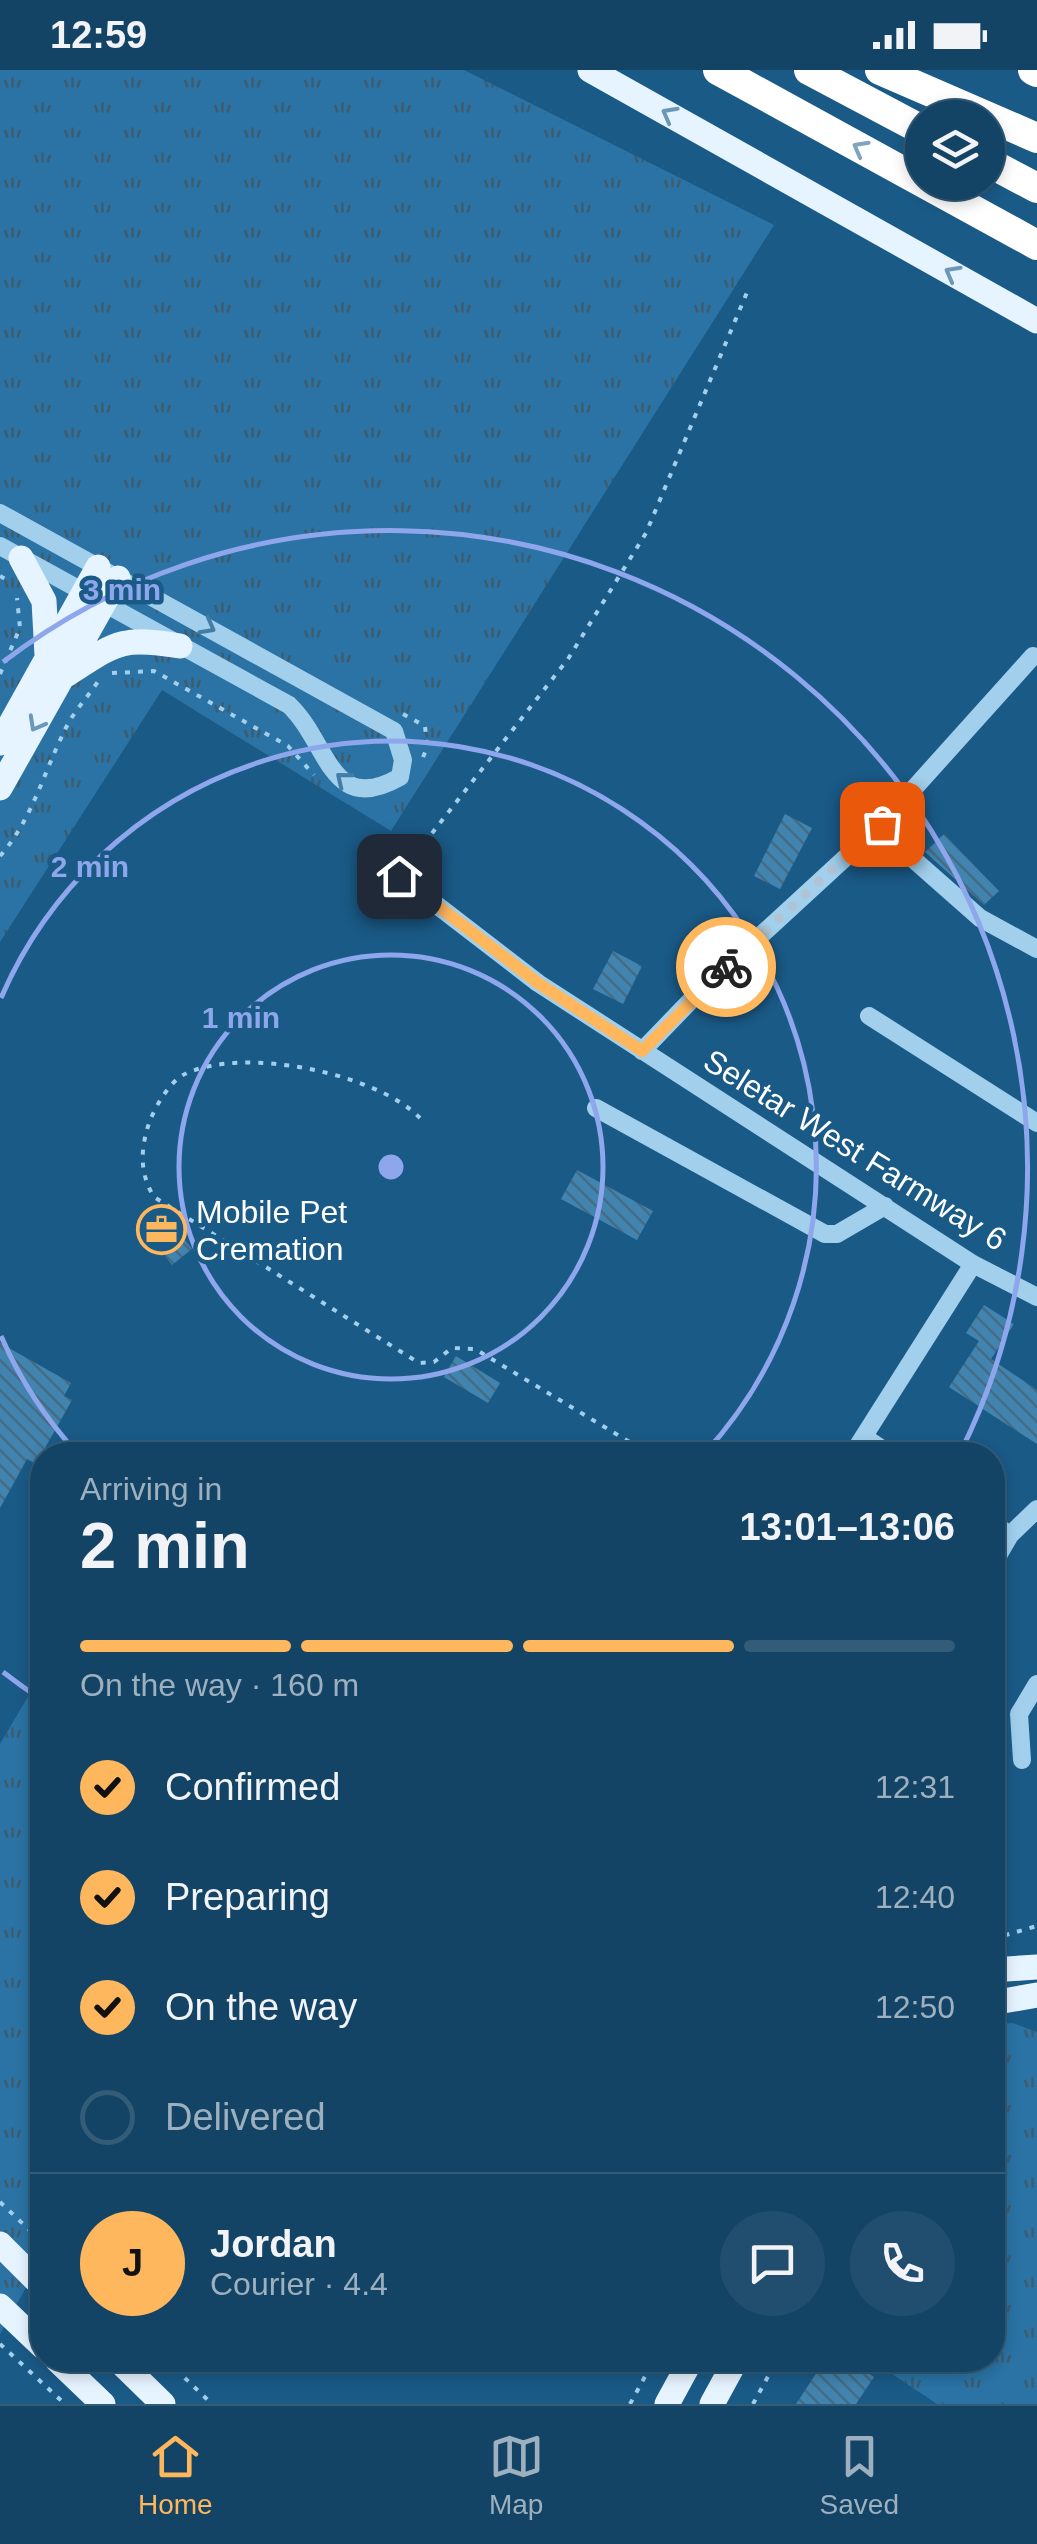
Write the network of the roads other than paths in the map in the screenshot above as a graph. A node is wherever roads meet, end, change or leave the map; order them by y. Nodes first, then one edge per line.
1 (590, 70) edge
2 (718, 70) edge
3 (809, 70) edge
4 (880, 70) edge
5 (905, 121) edge
6 (1037, 138) edge
7 (1005, 171) edge
8 (1037, 188) edge
9 (1037, 246) edge
10 (1037, 321) edge
11 (0, 514) edge
12 (11, 552) edge
13 (108, 572) junction
14 (94, 598) junction
15 (180, 646) junction
16 (1034, 656) dead end
17 (55, 668) junction
18 (0, 742) edge
19 (0, 788) edge
20 (878, 828) junction
21 (399, 876) road end
22 (1037, 949) edge
23 (870, 1016) dead end
24 (642, 1051) junction
25 (596, 1108) dead end
26 (1037, 1123) edge
27 (884, 1206) junction
28 (973, 1264) junction
29 (1034, 1291) edge
30 (864, 1437) junction
31 (861, 1442) edge
32 (872, 1442) edge
33 (1037, 1509) edge
34 (1005, 1532) edge
35 (1010, 1535) junction
36 (1005, 1544) edge
37 (1037, 1684) edge
38 (1022, 1760) dead end
39 (1037, 1967) edge
40 (1005, 1969) edge
41 (1037, 1995) edge
42 (1005, 2001) edge
43 (0, 2244) edge
44 (30, 2274) edge
45 (0, 2306) edge
46 (30, 2335) edge
47 (70, 2372) edge
48 (130, 2372) edge
49 (684, 2372) edge
50 (729, 2372) edge
51 (104, 2404) edge
52 (163, 2404) edge
53 (667, 2404) edge
54 (712, 2404) edge

10 -> 1 main road
9 -> 2 highway
3 - 5 highway
4 - 6 highway
7 - 8 highway
11 - 13 street
12 - 14 street
12 - 17 main road
13 - 14 main road
13 -> 15 street
14 - 15 street
14 - 17 main road
15 - 17 main road
16 - 20 street
17 - 18 main road
17 -> 19 main road
20 - 22 street
20 - 24 street
21 - 24 street, Seletar West Farmway 6
23 - 26 street
24 - 27 street, Seletar West Farmway 6
25 - 27 street
27 - 28 street, Seletar West Farmway 6
28 - 29 street, Seletar West Farmway 6
28 - 30 street
30 - 31 street
30 - 32 street
33 - 35 street
34 - 35 street
35 - 36 street
37 - 38 street
39 - 40 main road
41 - 42 main road
43 - 44 main road
45 - 46 main road
47 - 51 main road
48 - 52 main road
49 - 53 main road
50 - 54 main road

